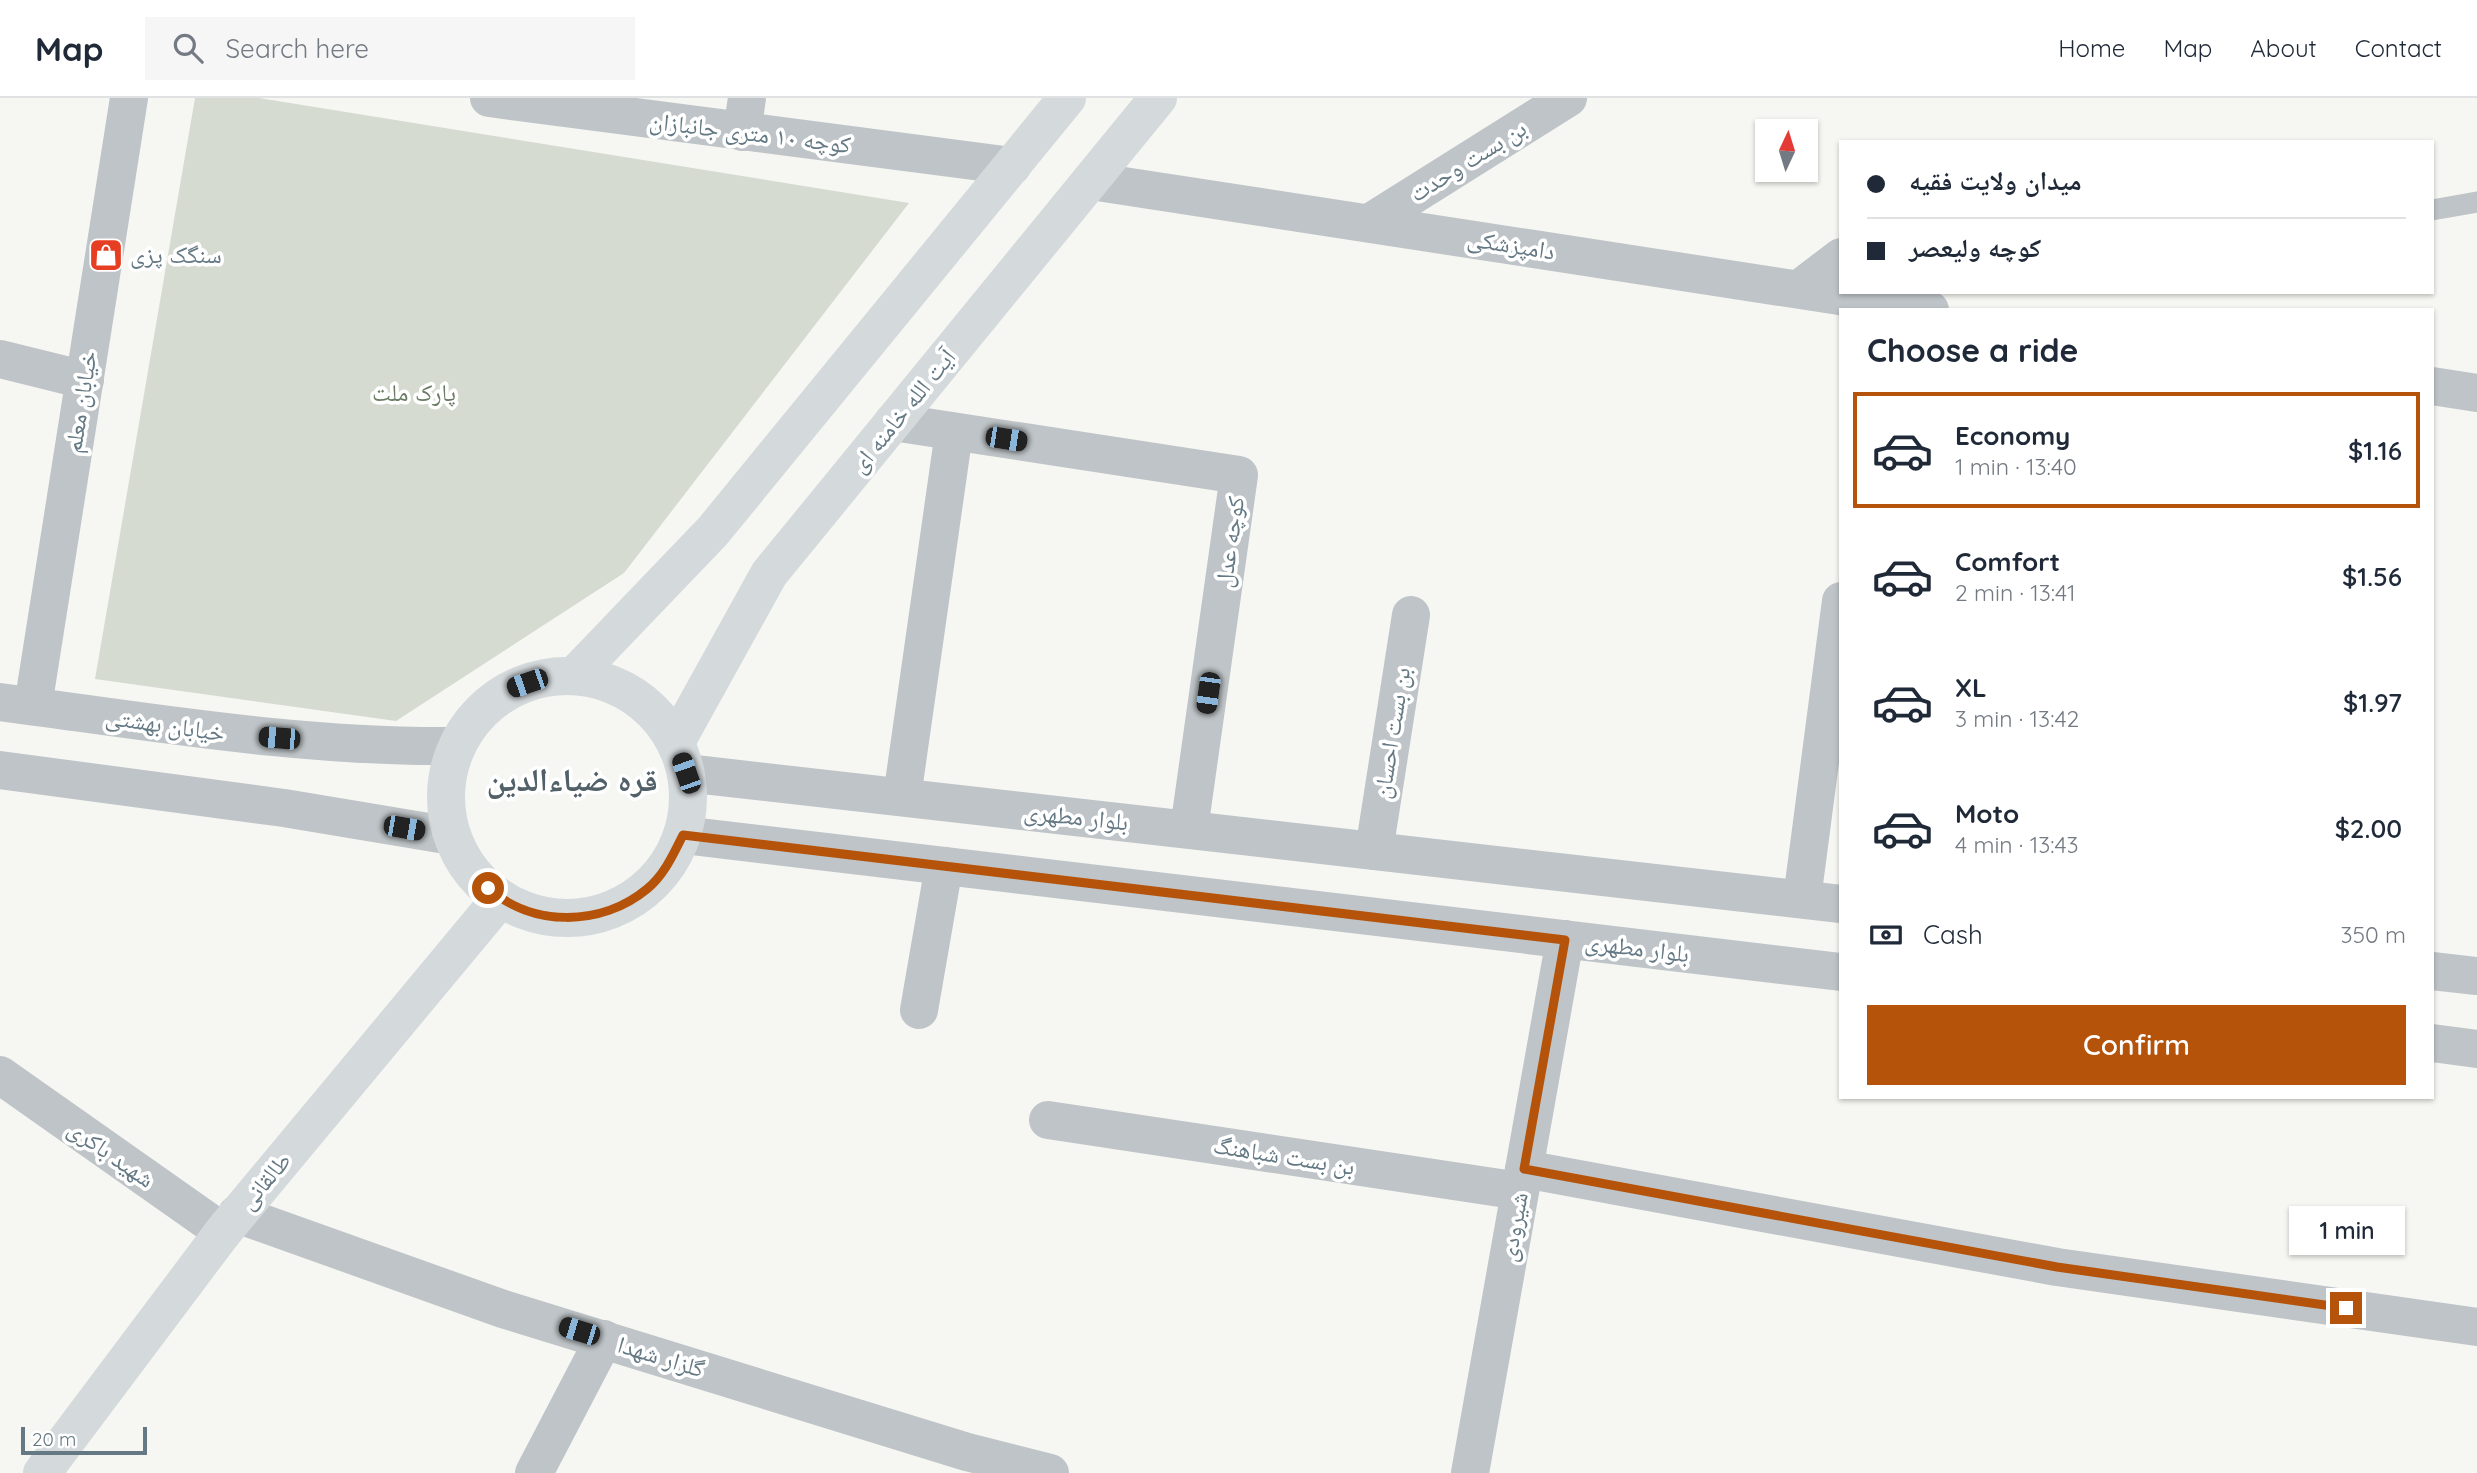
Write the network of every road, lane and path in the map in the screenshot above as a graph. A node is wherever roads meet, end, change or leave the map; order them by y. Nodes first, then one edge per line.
1 (129, 98) edge
2 (489, 98) edge
3 (1067, 98) edge
4 (1158, 98) edge
5 (1568, 98) edge
6 (745, 115) edge
7 (1012, 166) junction
8 (1091, 181) junction
9 (2477, 202) edge
10 (2434, 210) edge
11 (1369, 223) junction
12 (1839, 259) edge
13 (1799, 289) junction
14 (1880, 306) edge
15 (1905, 308) edge
16 (0, 359) edge
17 (85, 380) junction
18 (2434, 386) edge
19 (2477, 393) edge
20 (893, 422) junction
21 (954, 432) junction
22 (1410, 615) dead end
23 (1839, 616) edge
24 (574, 676) junction
25 (16, 704) edge
26 (457, 746) junction
27 (681, 758) junction
28 (0, 770) edge
29 (902, 797) junction
30 (1189, 829) junction
31 (683, 835) junction
32 (452, 836) junction
33 (1374, 851) junction
34 (944, 866) junction
35 (500, 899) junction
36 (1802, 900) junction
37 (1839, 904) edge
38 (1565, 940) junction
39 (2434, 971) edge
40 (1839, 972) edge
41 (2477, 976) edge
42 (919, 1010) dead end
43 (2434, 1043) edge
44 (2477, 1048) edge
45 (1, 1078) edge
46 (1048, 1120) dead end
47 (1522, 1180) junction
48 (230, 1223) junction
49 (2477, 1327) edge
50 (604, 1339) junction
51 (961, 1463) edge
52 (42, 1473) edge
53 (534, 1473) edge
54 (1050, 1473) edge
55 (1470, 1473) edge

1 - 17 street, خیابان معلم
2 - 6 street, کوچه ۱۰ متری جانبازان
3 - 7 main road
4 - 8 main road, آیت الله خامنه ای
5 - 11 street, بن بست وحدت
6 - 7 street, کوچه ۱۰ متری جانبازان
7 - 24 main road
8 - 11 street, دامپزشکی
8 - 20 main road, آیت الله خامنه ای
9 - 10 lane
11 - 13 street, دامپزشکی
12 - 13 street
13 - 14 street, دامپزشکی
14 - 15 street, دامپزشکی
16 - 17 street
17 - 25 street, خیابان معلم
18 - 19 street
20 - 21 street, کوچه عدل
20 - 27 main road, آیت الله خامنه ای
21 - 29 street
21 - 30 street, کوچه عدل
22 - 33 street, بن بست احسان
23 - 36 street
24 - 26 main road
24 - 27 main road
25 - 26 street, خیابان بهشتی
26 - 32 main road
27 - 29 street, بلوار مطهری
27 - 31 main road
28 - 32 street
29 - 30 street, بلوار مطهری
30 - 33 street, بلوار مطهری
31 - 34 street, بلوار مطهری
31 - 35 main road
32 - 35 main road
33 - 36 street, بلوار مطهری
34 - 38 street, بلوار مطهری
34 - 42 street
35 - 48 main road, طالقانی
36 - 37 street, بلوار مطهری
38 - 40 street, بلوار مطهری
38 - 47 street, شیرودی
39 - 41 street
43 - 44 street
45 - 48 street, شهید باکری
46 - 47 street, بن بست شباهنگ
47 - 49 street, بن بست شباهنگ
47 - 55 street, شیرودی
48 - 50 street, گلزار شهدا
48 - 52 main road, طالقانی
50 - 51 street, گلزار شهدا
50 - 53 street
51 - 54 street, گلزار شهدا

